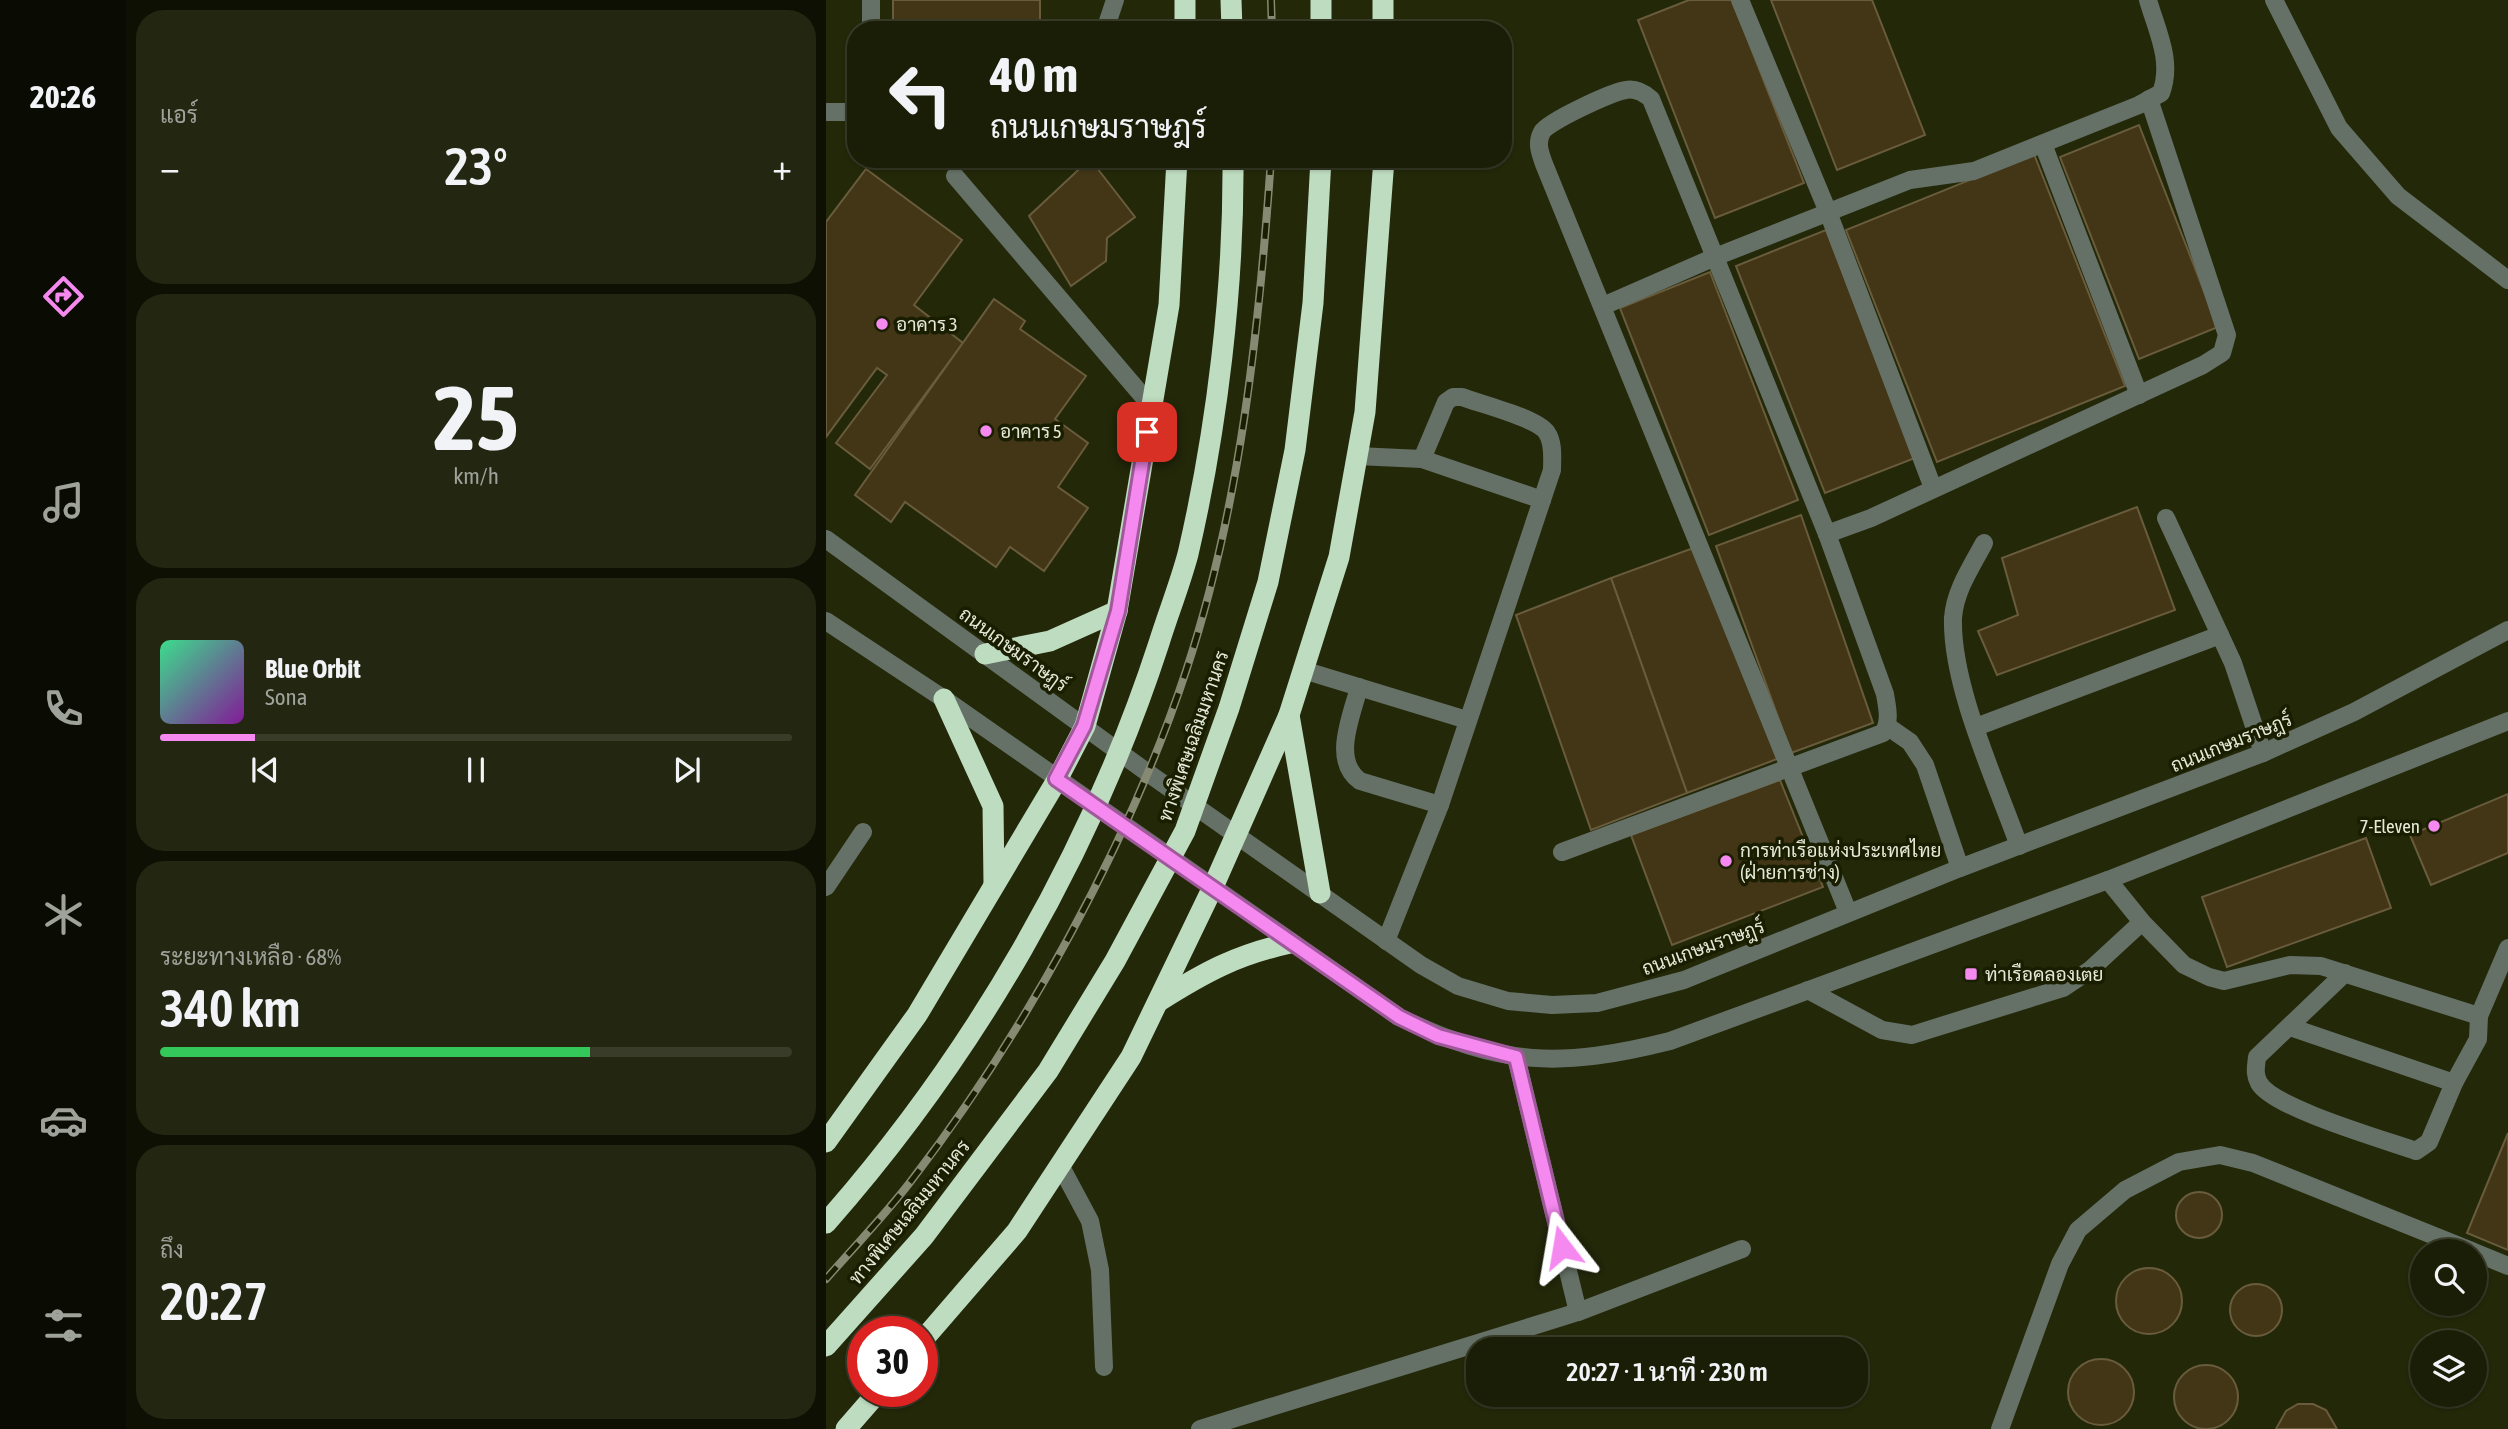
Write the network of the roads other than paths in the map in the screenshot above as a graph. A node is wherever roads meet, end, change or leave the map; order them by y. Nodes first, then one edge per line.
1 (870, 0) edge
2 (1115, 0) edge
3 (1185, 0) edge
4 (1231, 0) edge
5 (1321, 0) edge
6 (1383, 0) edge
7 (1740, 0) edge
8 (2148, 0) edge
9 (2274, 0) edge
10 (871, 21) edge
11 (1108, 21) edge
12 (1185, 21) edge
13 (1232, 21) edge
14 (1321, 21) edge
15 (1383, 21) edge
16 (2149, 99) junction
17 (826, 112) edge
18 (847, 112) edge
19 (2043, 144) junction
20 (1177, 168) edge
21 (1233, 168) edge
22 (1321, 168) edge
23 (1384, 168) edge
24 (955, 176) dead end
25 (1828, 212) junction
26 (1715, 257) junction
27 (2508, 280) edge
28 (1603, 306) junction
29 (2138, 395) junction
30 (1152, 407) junction
31 (1357, 456) junction
32 (1422, 459) junction
33 (1933, 488) junction
34 (1542, 500) junction
35 (2166, 518) dead end
36 (1827, 534) junction
37 (826, 539) edge
38 (1984, 543) dead end
39 (1118, 611) junction
40 (826, 621) edge
41 (2508, 630) edge
42 (2220, 635) junction
43 (985, 654) junction
44 (1303, 670) junction
45 (1359, 687) junction
46 (944, 699) junction
47 (1289, 715) junction
48 (1467, 720) junction
49 (2508, 722) edge
50 (1084, 726) junction
51 (1887, 726) junction
52 (1976, 727) junction
53 (2263, 753) junction
54 (1791, 767) junction
55 (1056, 779) junction
56 (1440, 804) junction
57 (863, 832) dead end
58 (1236, 835) junction
59 (2019, 846) junction
60 (1562, 852) dead end
61 (1961, 868) junction
62 (2108, 880) junction
63 (994, 885) junction
64 (826, 887) edge
65 (1213, 887) junction
66 (1320, 893) junction
67 (1848, 912) junction
68 (2142, 922) junction
69 (1387, 941) junction
70 (1290, 943) junction
71 (2508, 948) edge
72 (2346, 973) junction
73 (1808, 990) junction
74 (1159, 1001) junction
75 (2479, 1016) junction
76 (2290, 1027) junction
77 (1516, 1057) junction
78 (2454, 1083) junction
79 (826, 1142) edge
80 (1060, 1165) junction
81 (826, 1223) edge
82 (2441, 1239) edge
83 (1742, 1249) dead end
84 (2487, 1258) edge
85 (2508, 1266) edge
86 (1578, 1312) junction
87 (938, 1322) edge
88 (826, 1346) edge
89 (1104, 1367) dead end
90 (865, 1407) edge
91 (846, 1429) edge
92 (1199, 1429) edge
93 (2000, 1429) edge

1 - 10 street
2 - 11 street
3 - 12 highway
4 - 13 highway
5 - 14 highway
6 - 15 highway
7 - 25 street
8 - 16 street
9 - 27 street
16 - 19 street
16 - 29 street
17 - 18 street
19 - 25 street
19 - 29 street
20 - 30 highway
21 - 81 highway, bridge
22 - 88 highway, ทางพิเศษเฉลิมมหานคร, bridge
23 - 31 highway
24 - 30 street
25 - 26 street
25 - 33 street
26 - 28 street
26 - 28 street
26 - 36 street
28 - 54 street
29 - 33 street
30 - 39 highway
31 - 32 street
31 - 44 highway
32 - 34 street
32 - 34 street
33 - 36 street
34 - 48 street
35 - 42 street
36 - 51 street
37 - 43 street, ถนนเกษมราษฎร์
38 - 52 street
39 - 43 highway
39 - 50 highway
40 - 46 street
41 - 53 street, ถนนเกษมราษฎร์
42 - 52 street
42 - 53 street
43 - 50 street, ถนนเกษมราษฎร์
44 - 45 street
44 - 47 highway
45 - 48 street
45 - 56 street
46 - 55 street
46 - 63 highway
47 - 58 highway
47 - 66 highway
48 - 56 street
49 - 62 street
50 - 55 highway
50 - 58 street, ถนนเกษมราษฎร์
51 - 54 street
51 - 61 street
52 - 59 street
53 - 59 street, ถนนเกษมราษฎร์
54 - 60 street
54 - 67 street
55 - 63 highway
55 - 65 street
56 - 69 street
57 - 64 street
58 - 65 highway
58 - 66 street, ถนนเกษมราษฎร์
59 - 61 street, ถนนเกษมราษฎร์
61 - 67 street, ถนนเกษมราษฎร์
62 - 68 street
62 - 73 street
63 - 79 highway
65 - 70 street
65 - 74 highway
66 - 69 street, ถนนเกษมราษฎร์
67 - 69 street, ถนนเกษมราษฎร์
68 - 72 street
68 - 73 street
70 - 74 highway
70 - 77 street
71 - 75 street
72 - 75 street
72 - 76 street
73 - 77 street
74 - 80 highway
75 - 78 street
76 - 78 street
76 - 78 street
77 - 86 street
80 - 87 highway
80 - 89 street
82 - 93 street
83 - 86 street
84 - 85 street
86 - 92 street
90 - 91 highway

